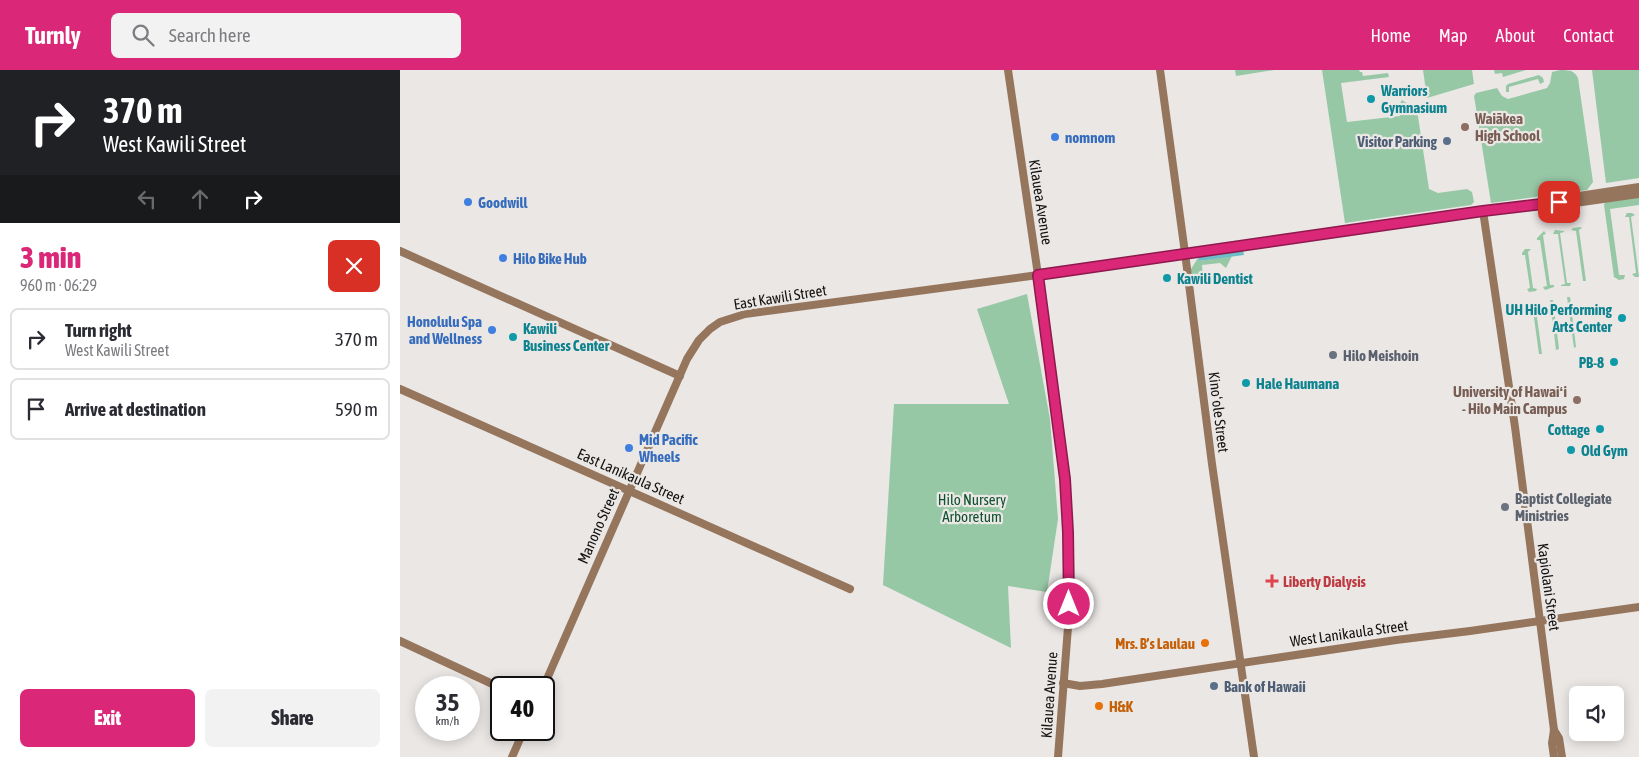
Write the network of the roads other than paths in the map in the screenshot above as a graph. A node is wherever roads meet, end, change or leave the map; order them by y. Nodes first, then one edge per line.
1 (1008, 70) edge
2 (1160, 70) edge
3 (1639, 187) edge
4 (1639, 194) edge
5 (1559, 202) junction
6 (1483, 211) junction
7 (400, 252) edge
8 (1185, 253) junction
9 (1038, 275) junction
10 (680, 376) junction
11 (400, 389) edge
12 (629, 490) junction
13 (850, 589) dead end
14 (1639, 607) edge
15 (1539, 621) junction
16 (400, 641) edge
17 (1241, 662) junction
18 (548, 676) edge
19 (490, 683) edge
20 (1063, 683) junction
21 (1554, 730) junction
22 (519, 741) edge
23 (512, 757) edge
24 (1058, 757) edge
25 (1254, 757) edge
26 (1554, 757) edge
27 (1562, 757) edge

1 - 9 street, Kilauea Avenue
2 - 8 street, Kinoʻole Street
3 - 5 street
4 - 5 street
5 - 6 street, East Kawili Street
6 - 8 street, East Kawili Street
6 - 15 street, Kapiolani Street
7 - 10 street
8 - 9 street, East Kawili Street
8 - 17 street, Kinoʻole Street
9 - 10 street, East Kawili Street
9 - 20 street, Kilauea Avenue
10 - 12 street, Manono Street
11 - 12 street, East Lanikaula Street
12 - 13 street, East Lanikaula Street
12 - 18 street, Manono Street
14 - 15 street, West Lanikaula Street
15 - 17 street, West Lanikaula Street
15 - 21 street, Kapiolani Street
16 - 19 street
17 - 20 street, West Lanikaula Street
17 - 25 street, Kinoʻole Street
20 - 24 street, Kilauea Avenue
21 - 26 street, Kapiolani Street
21 - 27 street, Kapiolani Street
22 - 23 street

